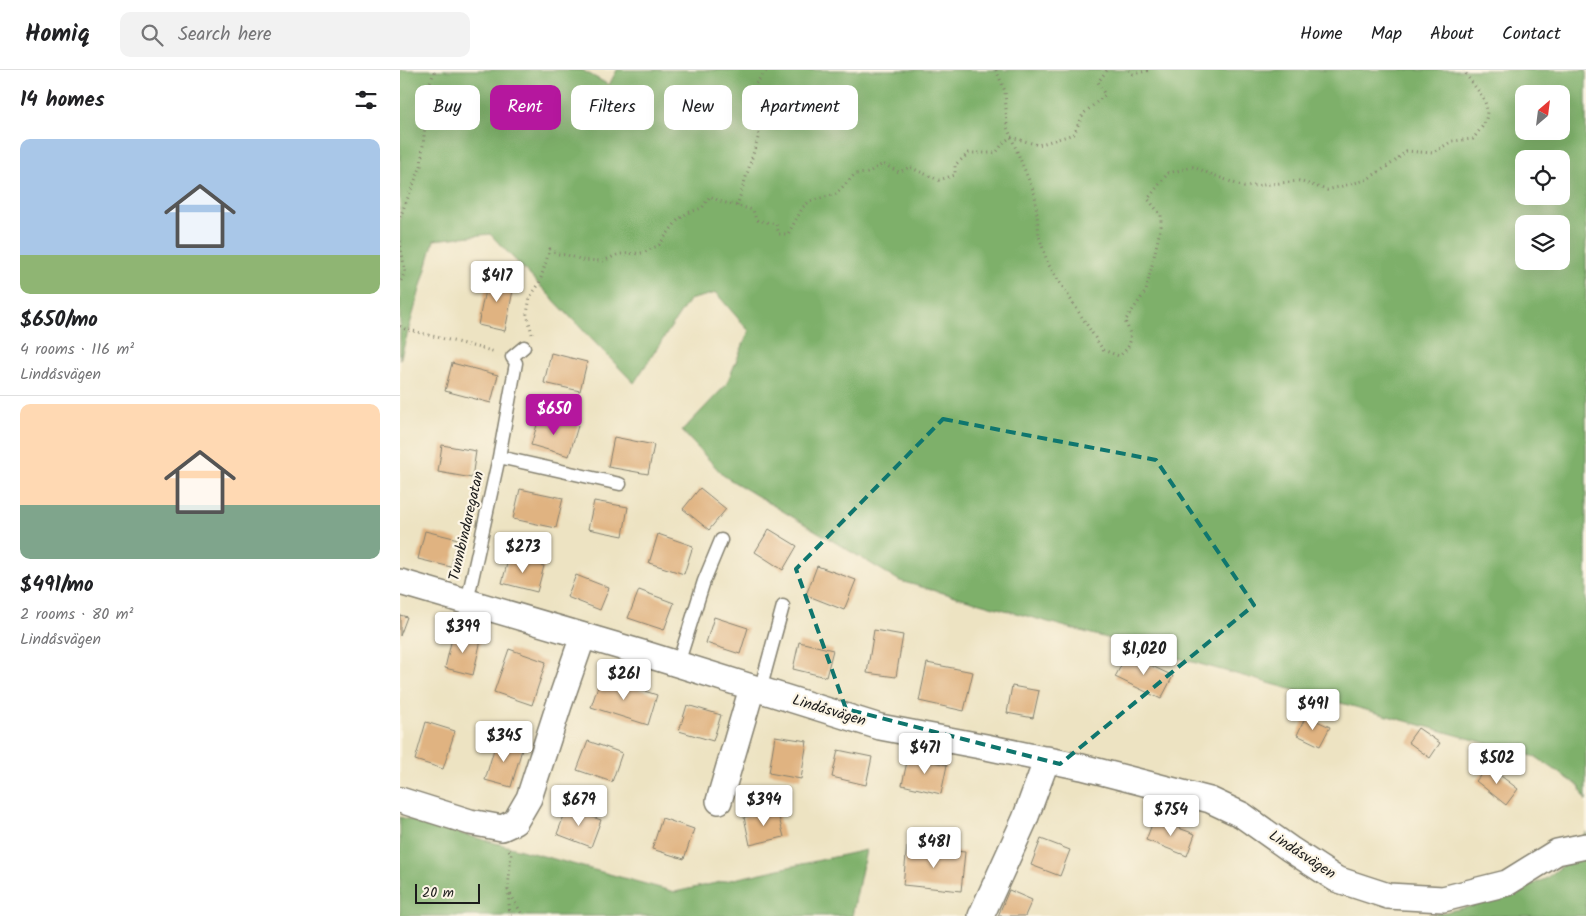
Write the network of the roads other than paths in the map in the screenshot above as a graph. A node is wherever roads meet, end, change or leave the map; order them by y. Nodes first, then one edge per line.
1 (524, 346) road end
2 (499, 457) junction
3 (620, 484) dead end
4 (721, 540) dead end
5 (400, 582) edge
6 (467, 602) junction
7 (783, 606) dead end
8 (584, 636) junction
9 (678, 664) junction
10 (756, 689) junction
11 (1047, 760) junction
12 (400, 800) edge
13 (719, 801) dead end
14 (1586, 846) edge
15 (981, 916) edge

1 - 2 lane, Tunnbindaregatan
2 - 3 lane, Tunnbindaregatan
2 - 6 lane, Tunnbindaregatan
4 - 9 lane
5 - 6 street, Lindåsvägen
6 - 8 street, Lindåsvägen
7 - 10 lane
8 - 9 street, Lindåsvägen
8 - 12 street
9 - 10 street, Lindåsvägen
10 - 11 street, Lindåsvägen
10 - 13 street
11 - 14 street, Lindåsvägen
11 - 15 street

